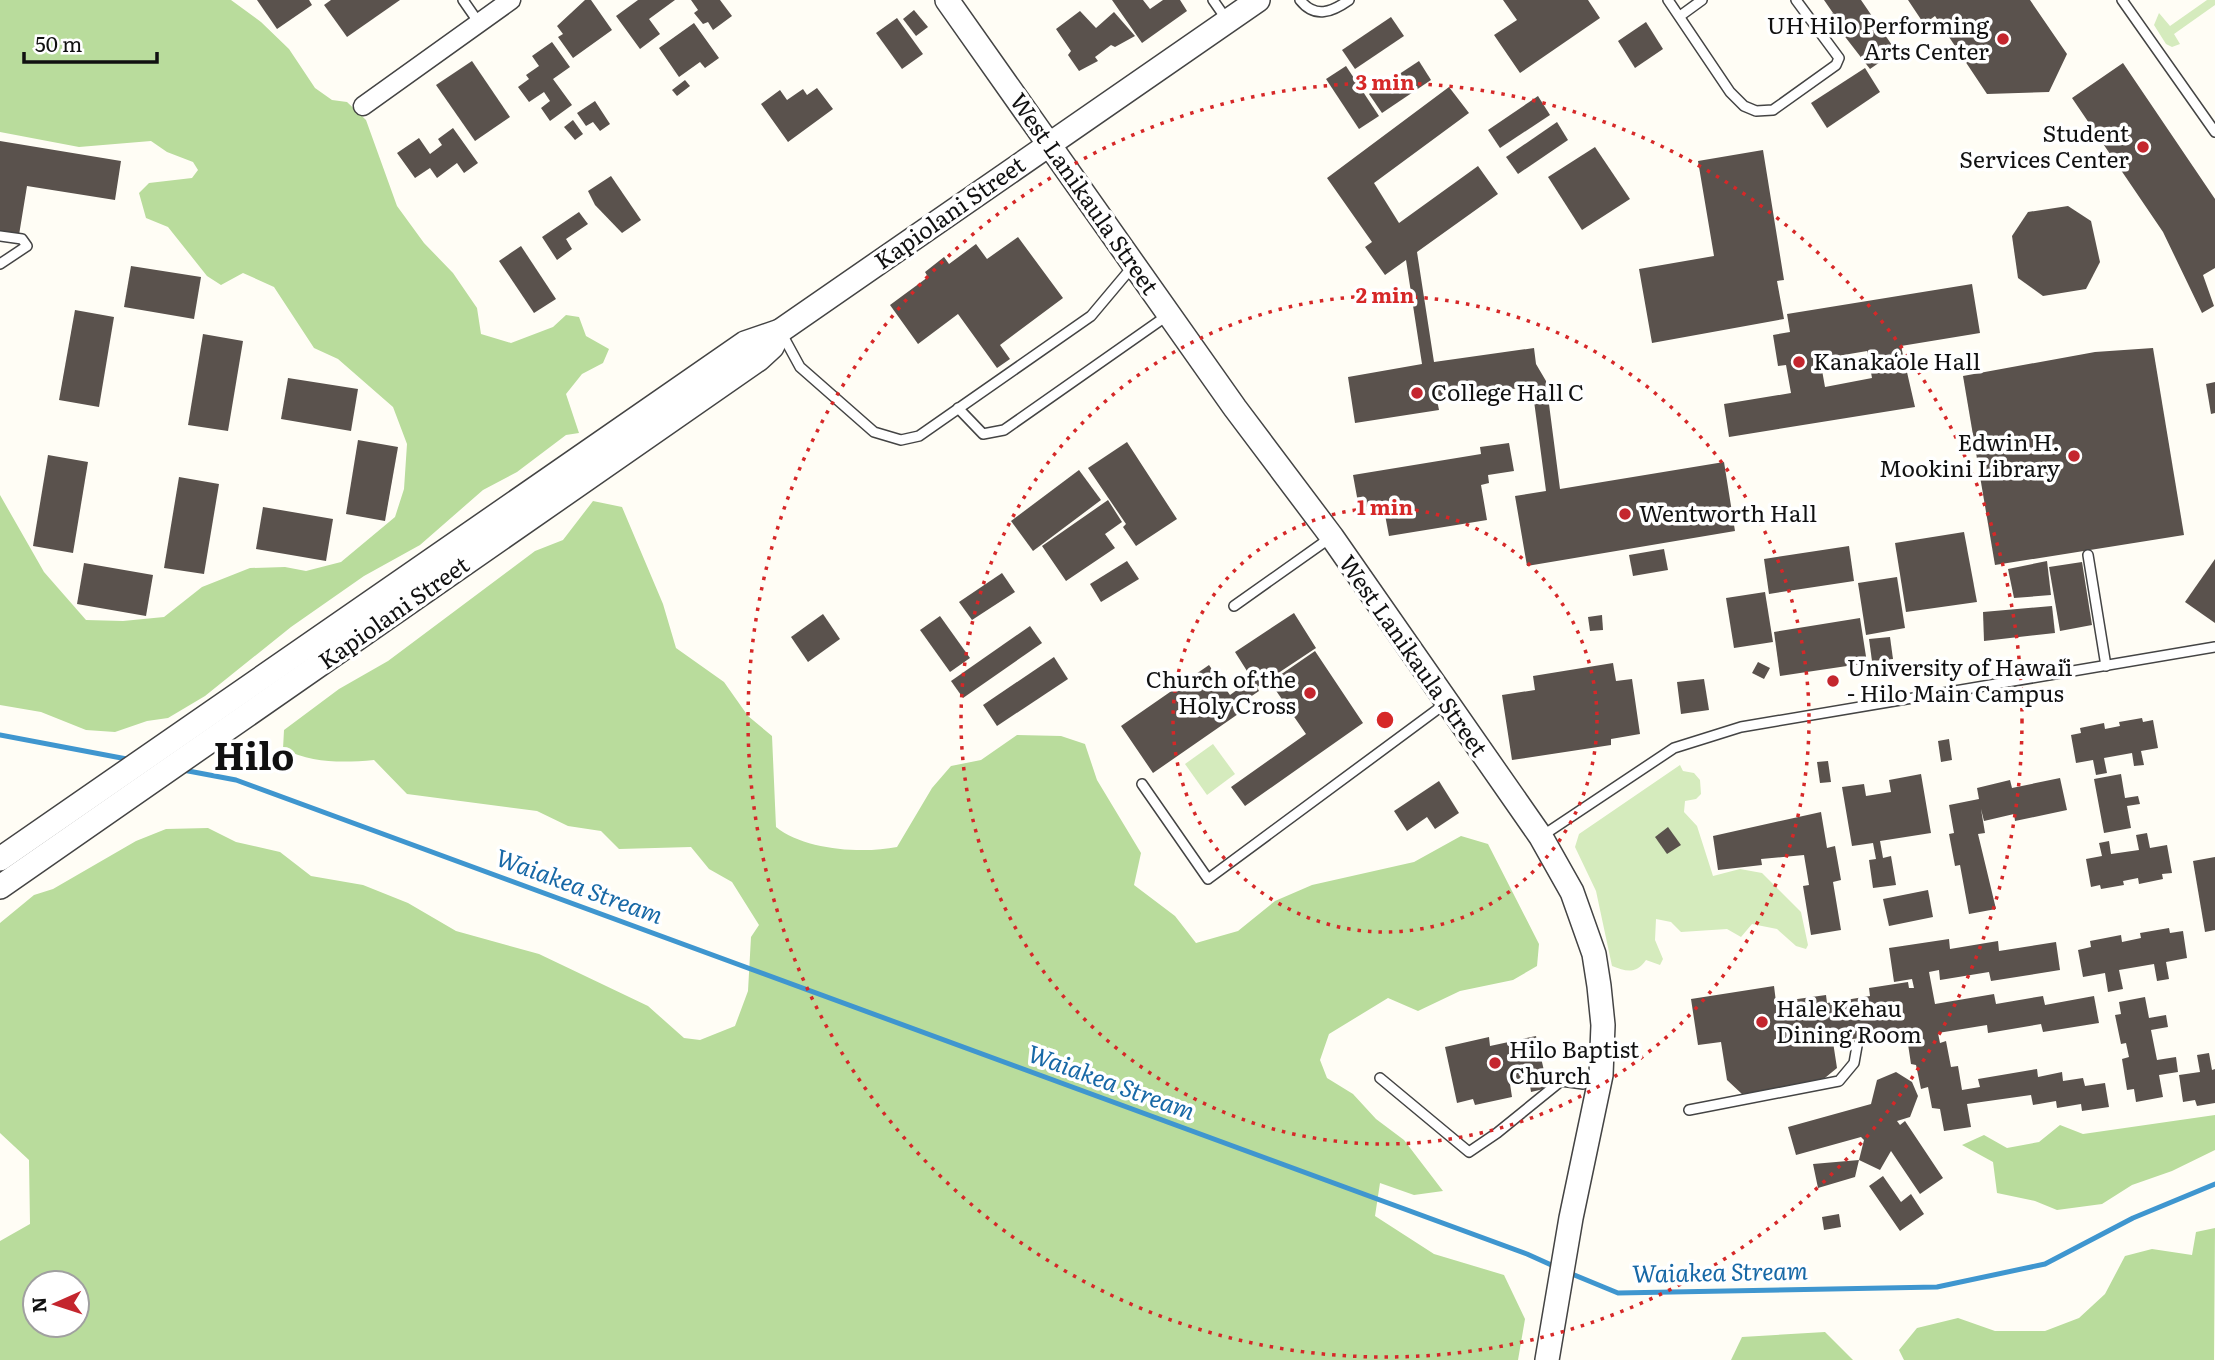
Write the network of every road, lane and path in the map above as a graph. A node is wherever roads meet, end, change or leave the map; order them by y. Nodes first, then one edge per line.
1 (463, 0) edge
2 (511, 0) edge
3 (947, 0) edge
4 (1213, 0) edge
5 (1258, 0) edge
6 (1300, 0) edge
7 (1349, 0) edge
8 (1668, 0) edge
9 (1702, 0) edge
10 (1796, 0) edge
11 (2122, 0) edge
12 (1680, 16) junction
13 (1227, 20) junction
14 (479, 23) junction
15 (363, 106) dead end
16 (2215, 132) edge
17 (1049, 144) junction
18 (0, 236) edge
19 (0, 264) edge
20 (1134, 265) junction
21 (1169, 314) junction
22 (780, 331) junction
23 (958, 408) junction
24 (1332, 537) junction
25 (2088, 555) dead end
26 (1234, 606) dead end
27 (2215, 647) edge
28 (2106, 666) junction
29 (1446, 703) junction
30 (1142, 784) dead end
31 (1541, 837) junction
32 (0, 859) edge
33 (0, 887) edge
34 (1857, 1045) dead end
35 (1601, 1074) junction
36 (1381, 1078) dead end
37 (1689, 1110) dead end
38 (1548, 1353) edge

1 - 14 lane
2 - 14 street
3 - 17 street, West Lanikaula Street
4 - 13 lane
5 - 13 street, Kapiolani Street
6 - 7 lane
8 - 12 lane
9 - 12 lane
10 - 12 lane
11 - 16 lane
13 - 17 street, Kapiolani Street
14 - 15 street
17 - 20 street, West Lanikaula Street
17 - 22 street, Kapiolani Street
18 - 19 lane
20 - 21 street, West Lanikaula Street
20 - 23 lane
21 - 23 lane
21 - 24 street, West Lanikaula Street
22 - 23 lane
22 - 32 street, Kapiolani Street
22 - 33 street, Kapiolani Street
24 - 26 lane
24 - 29 street, West Lanikaula Street
25 - 28 lane
27 - 28 lane
28 - 31 lane
29 - 30 lane
29 - 31 street, West Lanikaula Street
31 - 35 street, West Lanikaula Street
34 - 37 lane
35 - 36 lane
35 - 38 street, West Lanikaula Street

